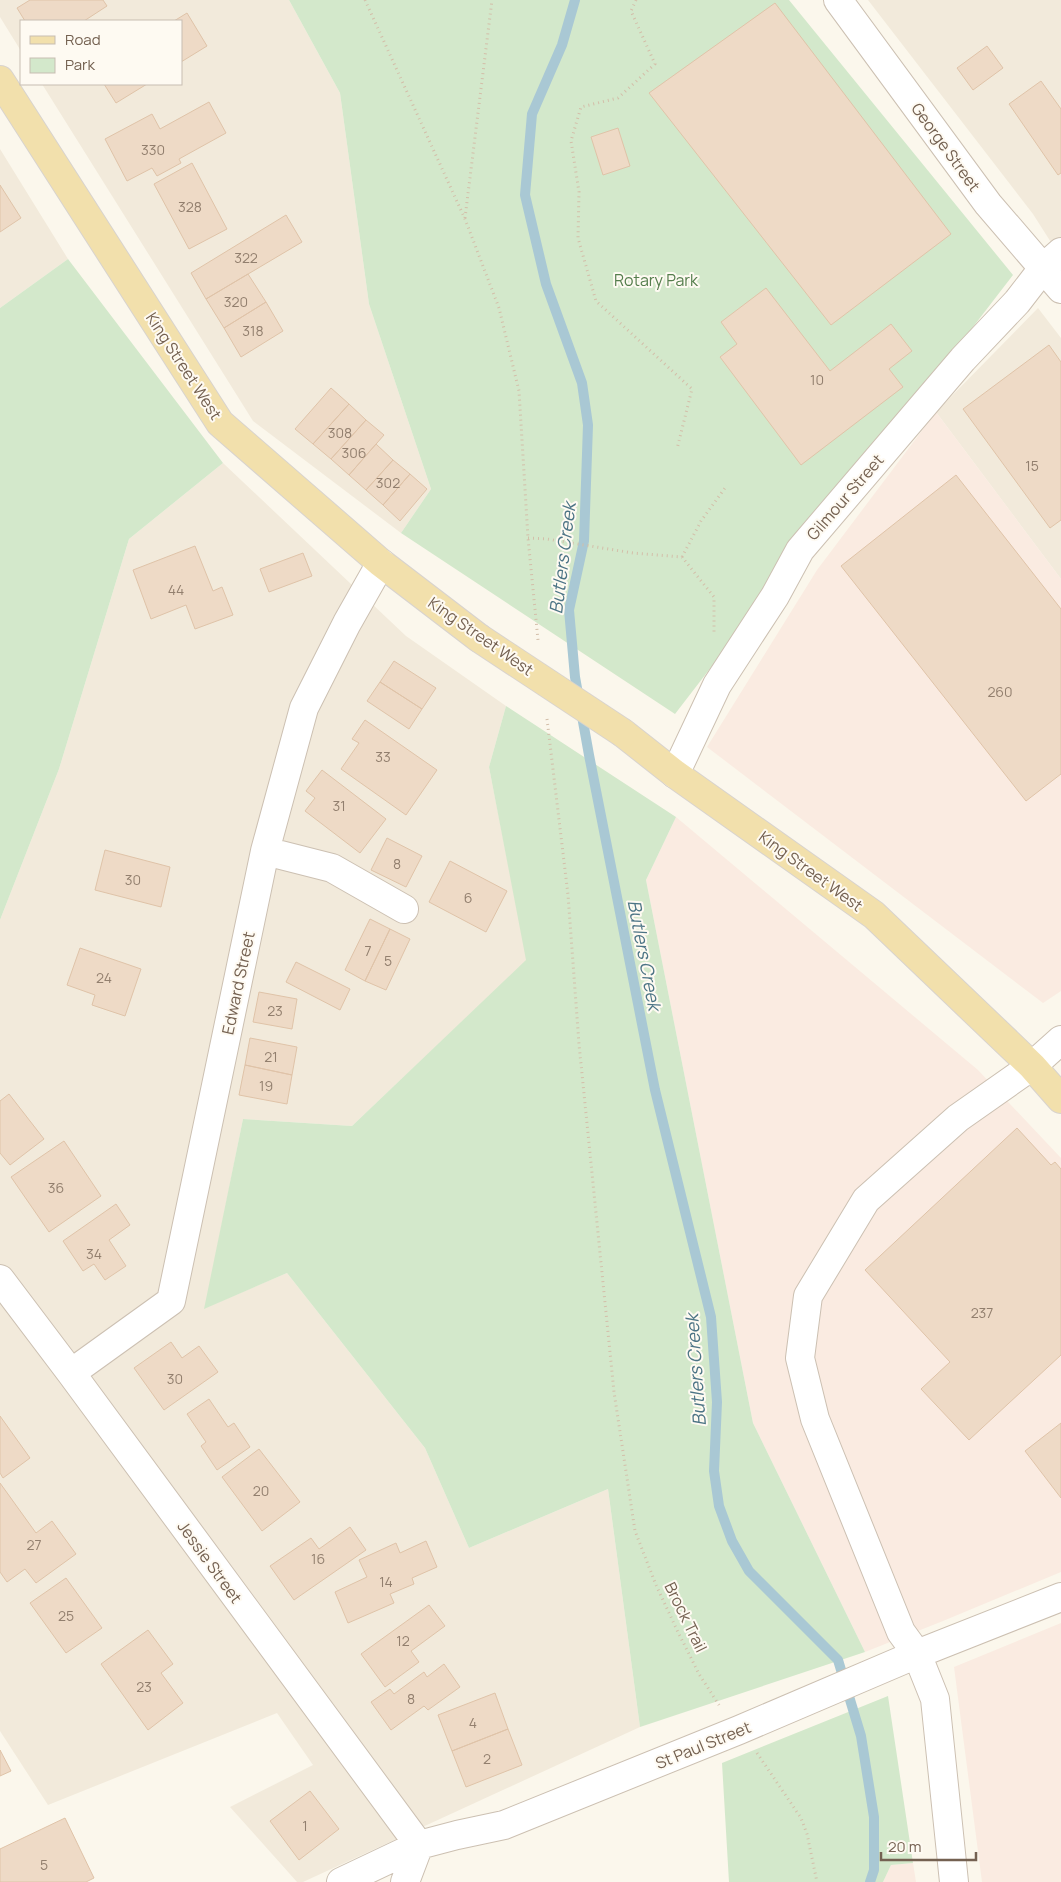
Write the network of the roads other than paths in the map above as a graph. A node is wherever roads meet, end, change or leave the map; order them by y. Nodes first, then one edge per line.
1 (838, 0) edge
2 (3, 92) edge
3 (1053, 260) edge
4 (1061, 289) edge
5 (381, 564) junction
6 (675, 774) junction
7 (265, 851) junction
8 (404, 908) dead end
9 (1061, 1040) edge
10 (1032, 1066) junction
11 (1061, 1099) edge
12 (0, 1279) edge
13 (71, 1373) junction
14 (1061, 1597) edge
15 (917, 1654) junction
16 (420, 1845) junction
17 (341, 1882) edge
18 (405, 1882) edge
19 (954, 1882) edge

1 - 3 street, George Street
2 - 5 main road, King Street West
3 - 4 street, George Street
3 - 6 street, Gilmour Street
5 - 6 main road, King Street West, bridge
5 - 7 street, Edward Street
6 - 10 main road, King Street West
7 - 8 street
7 - 13 street, Edward Street
9 - 10 street
10 - 11 main road, King Street West
10 - 15 street
12 - 13 street, Jessie Street
13 - 16 street, Jessie Street
14 - 15 street, St Paul Street
15 - 16 street, St Paul Street
15 - 19 street
16 - 17 street, St Paul Street
16 - 18 street

